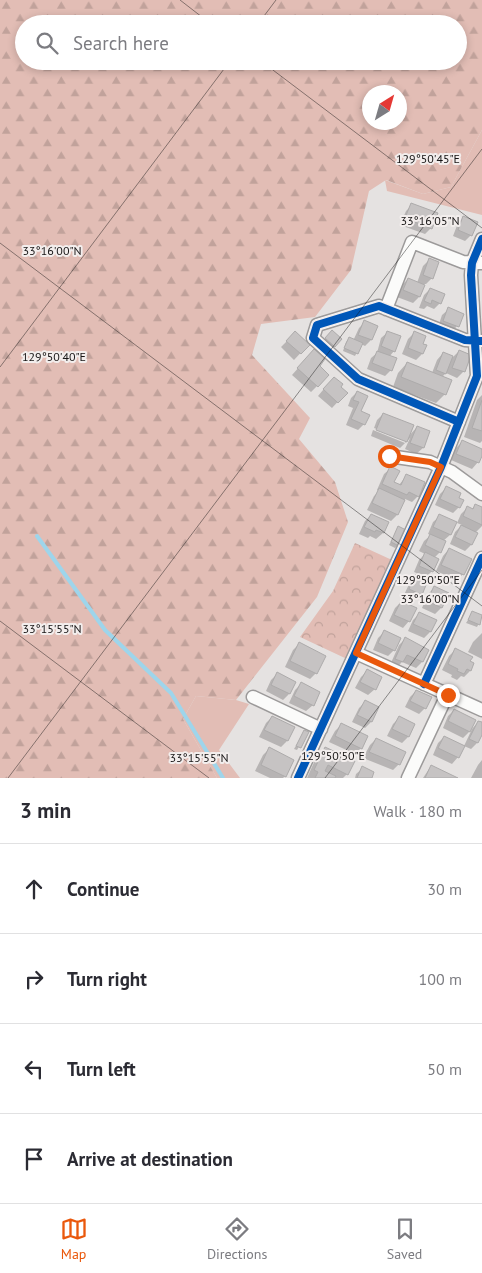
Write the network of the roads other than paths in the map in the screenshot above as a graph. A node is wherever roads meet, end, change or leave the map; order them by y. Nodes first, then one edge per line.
1 (482, 239) edge
2 (477, 263) edge
3 (386, 309) junction
4 (478, 340) edge
5 (459, 422) junction
6 (389, 456) dead end
7 (441, 467) junction
8 (482, 494) edge
9 (482, 558) edge
10 (356, 653) junction
11 (424, 684) junction
12 (448, 695) junction
13 (254, 697) dead end
14 (482, 710) edge
15 (321, 729) junction
16 (298, 778) edge
17 (408, 778) edge

1 - 2 street
2 - 3 street
2 - 4 street
3 - 4 street
3 - 5 street
4 - 5 street
5 - 7 street
6 - 7 street
7 - 8 street
7 - 10 street
9 - 11 street
10 - 11 street
10 - 15 street
11 - 12 street
12 - 14 street
12 - 17 street
13 - 15 street
15 - 16 street

